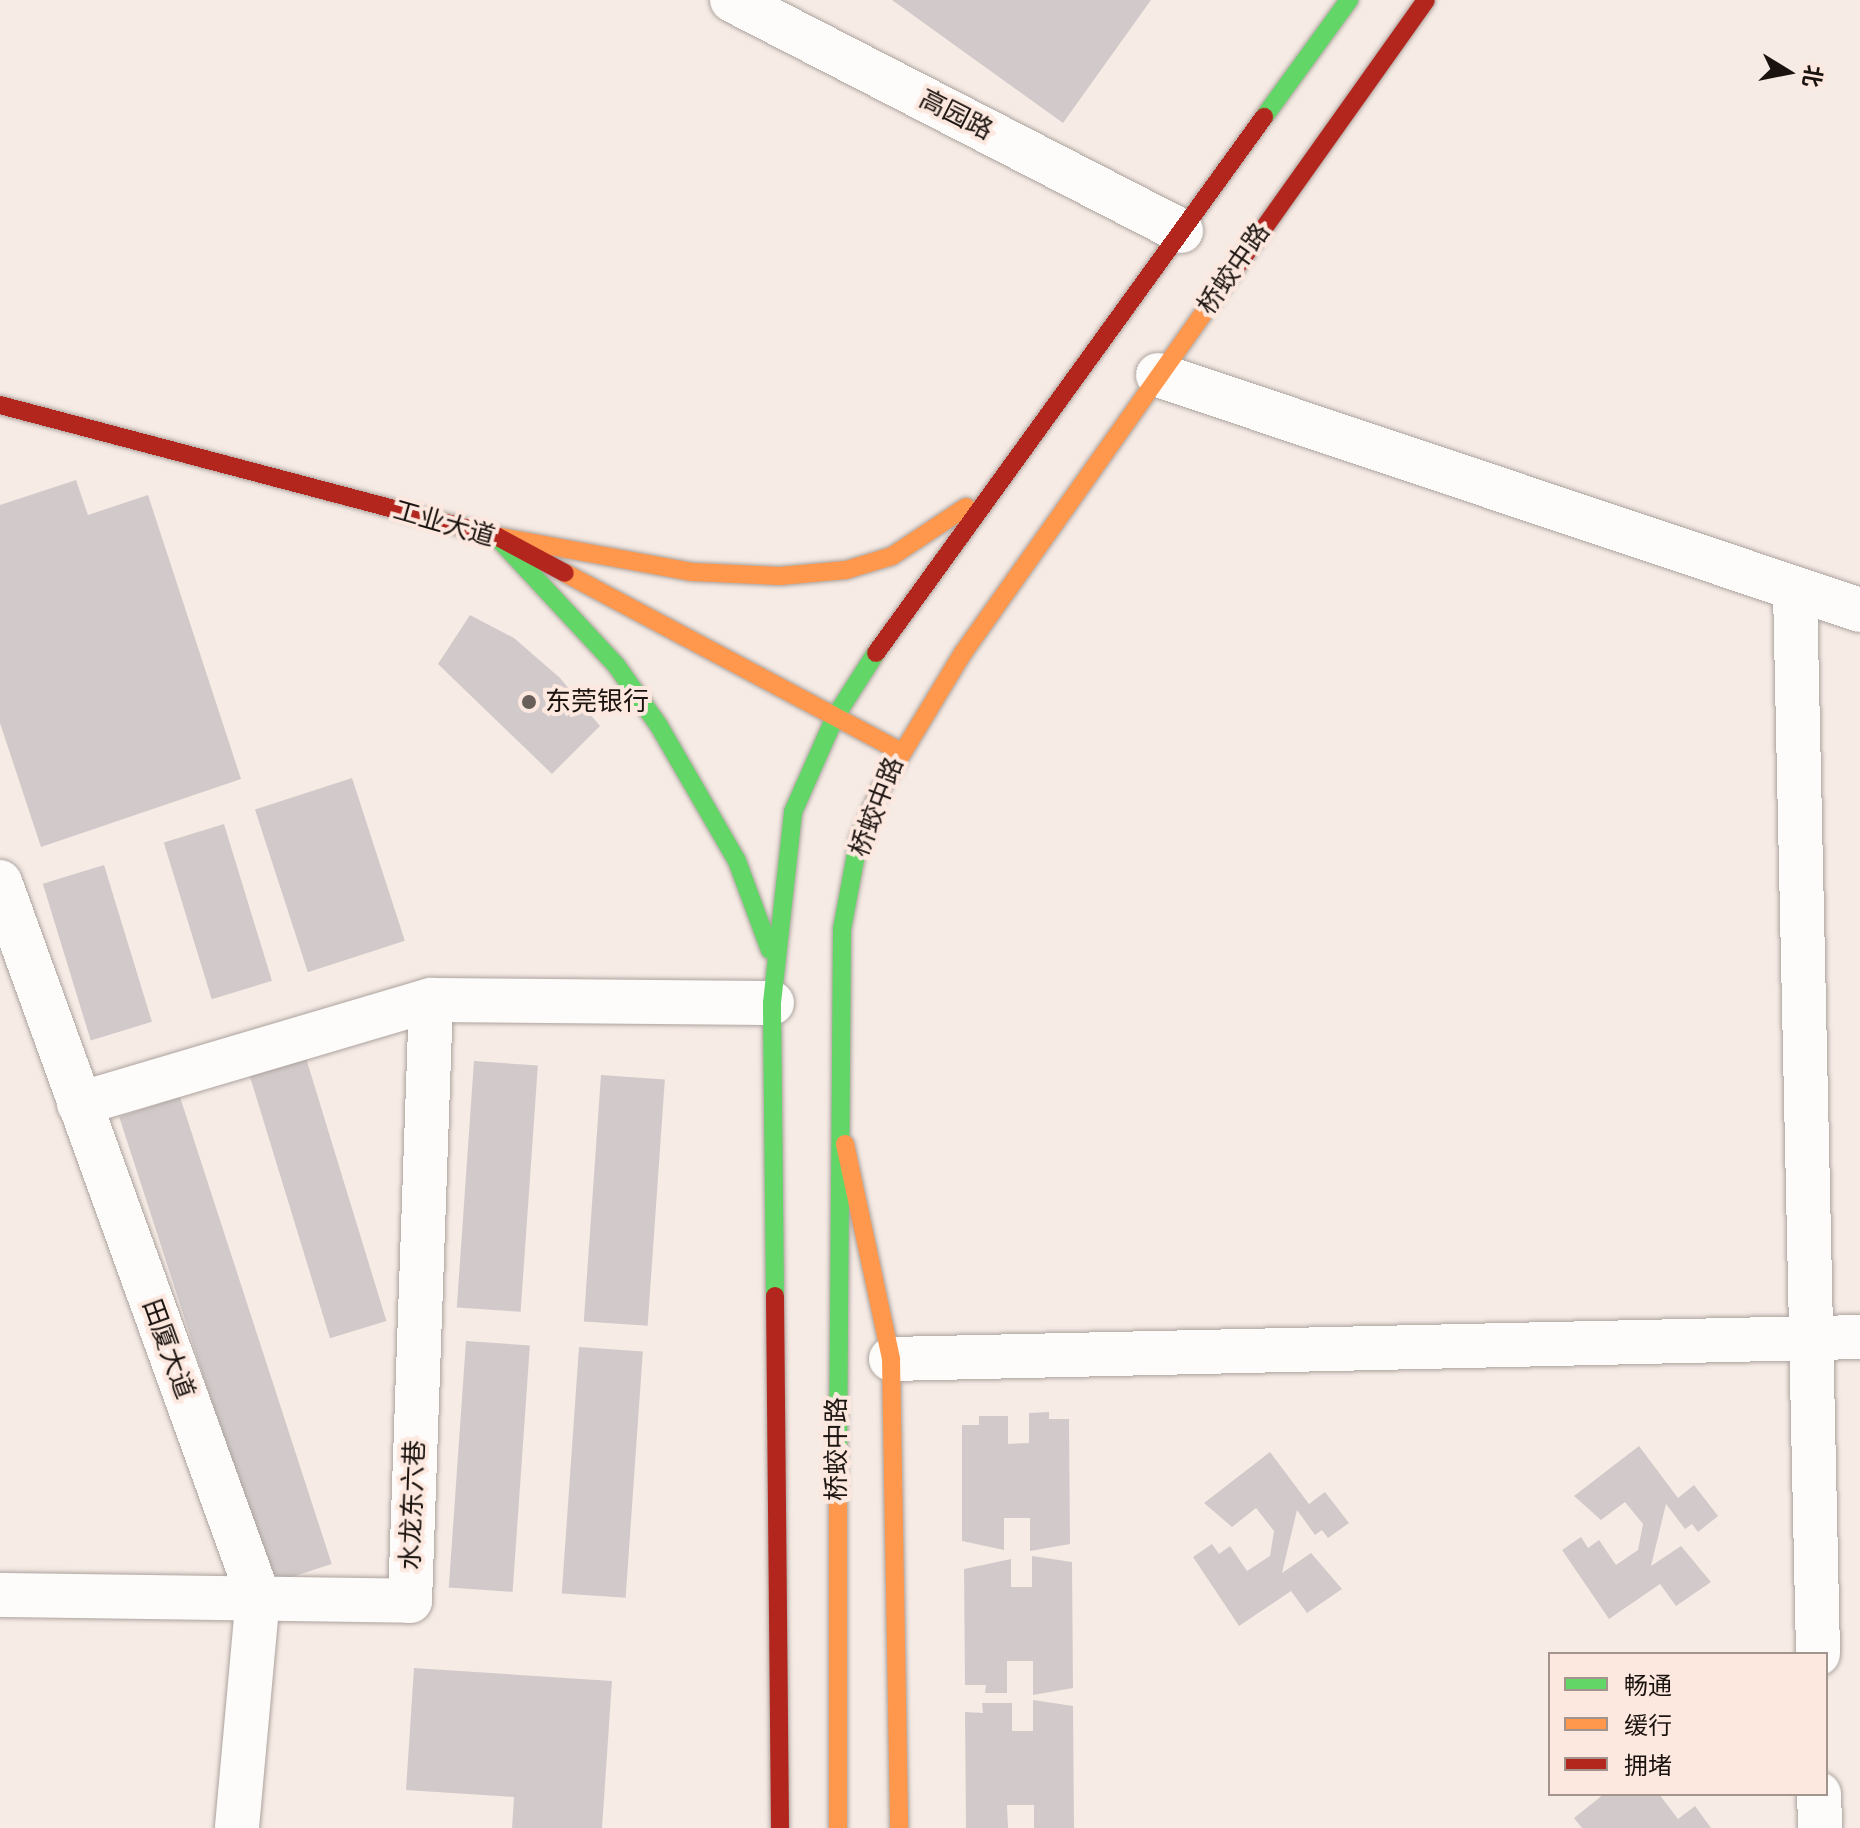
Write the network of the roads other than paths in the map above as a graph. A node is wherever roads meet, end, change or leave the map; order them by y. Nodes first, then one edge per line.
1 (732, 0) edge
2 (1349, 0) edge
3 (1426, 0) edge
4 (1181, 231) junction
5 (1158, 375) junction
6 (0, 405) edge
7 (999, 481) junction
8 (496, 536) junction
9 (1795, 590) junction
10 (1860, 610) edge
11 (835, 717) junction
12 (898, 750) junction
13 (0, 882) edge
14 (774, 983) junction
15 (431, 1000) junction
16 (79, 1104) junction
17 (837, 1115) junction
18 (1860, 1337) edge
19 (1814, 1338) junction
20 (891, 1359) junction
21 (0, 1595) edge
22 (258, 1596) junction
23 (1818, 1652) edge
24 (1819, 1796) edge
25 (237, 1828) edge
26 (780, 1828) edge
27 (838, 1828) edge
28 (899, 1828) edge
29 (1820, 1828) edge

1 - 4 street, 高园路
2 - 4 main road
3 - 5 main road, 桥蛟中路
4 - 7 main road
5 - 9 street
5 - 12 main road, 桥蛟中路
6 - 8 main road, 工业大道
7 - 8 main road
7 - 11 main road
8 - 11 main road, 工业大道
8 - 14 main road
9 - 10 street
9 - 19 street
11 - 12 main road, 工业大道
11 - 14 main road
12 - 17 main road, 桥蛟中路
13 - 16 street, 田厦大道
14 - 15 street
14 - 26 main road
15 - 16 street
15 - 22 street, 水龙东六巷
16 - 22 street, 田厦大道
17 - 20 main road
17 - 27 main road, 桥蛟中路
18 - 19 street
19 - 20 street
19 - 23 street
20 - 28 main road
21 - 22 street, 水龙东六巷
22 - 25 street, 田厦大道
24 - 29 street

